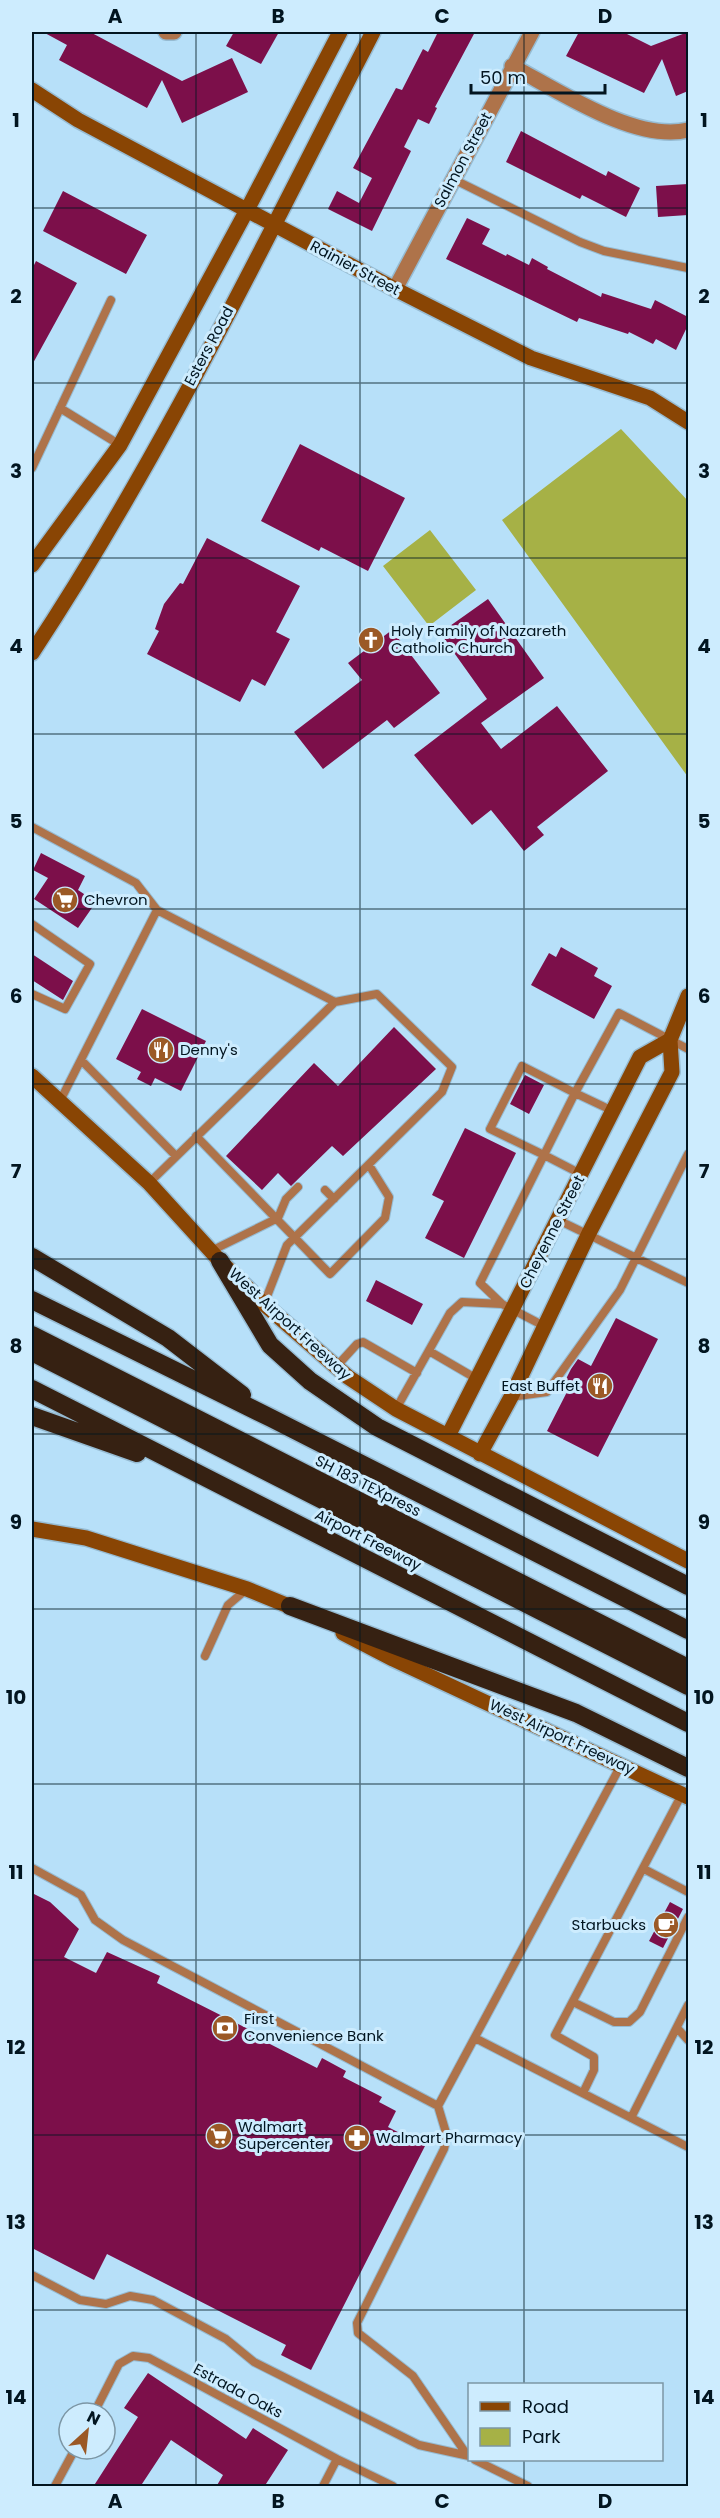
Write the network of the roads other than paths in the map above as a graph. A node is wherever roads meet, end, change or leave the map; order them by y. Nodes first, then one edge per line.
1 (340, 32) edge
2 (373, 32) edge
3 (532, 32) edge
4 (512, 66) junction
5 (32, 90) edge
6 (688, 130) edge
7 (453, 179) junction
8 (247, 210) junction
9 (273, 225) junction
10 (688, 268) edge
11 (395, 289) junction
12 (111, 300) dead end
13 (60, 408) junction
14 (688, 422) edge
15 (120, 445) junction
16 (32, 468) edge
17 (32, 565) edge
18 (32, 653) edge
19 (32, 827) edge
20 (157, 910) junction
21 (32, 924) edge
22 (32, 994) edge
23 (688, 999) edge
24 (335, 1002) junction
25 (670, 1040) junction
26 (688, 1048) edge
27 (81, 1060) junction
28 (32, 1076) edge
29 (575, 1093) junction
30 (60, 1101) junction
31 (613, 1111) junction
32 (196, 1136) junction
33 (688, 1154) edge
34 (544, 1155) junction
35 (176, 1156) junction
36 (369, 1165) junction
37 (581, 1174) junction
38 (149, 1183) junction
39 (298, 1187) dead end
40 (325, 1190) dead end
41 (334, 1200) junction
42 (278, 1218) junction
43 (558, 1220) junction
44 (589, 1233) junction
45 (296, 1237) junction
46 (215, 1256) junction
47 (32, 1257) edge
48 (637, 1257) junction
49 (688, 1283) edge
50 (32, 1300) edge
51 (264, 1304) junction
52 (508, 1307) junction
53 (546, 1327) junction
54 (32, 1335) edge
55 (429, 1351) junction
56 (32, 1352) edge
57 (336, 1367) junction
58 (417, 1373) junction
59 (477, 1380) junction
60 (32, 1389) edge
61 (511, 1397) junction
62 (396, 1409) junction
63 (32, 1416) edge
64 (271, 1418) junction
65 (448, 1436) junction
66 (480, 1454) junction
67 (204, 1477) junction
68 (32, 1529) edge
69 (688, 1561) edge
70 (688, 1586) edge
71 (246, 1589) junction
72 (290, 1606) junction
73 (688, 1630) edge
74 (205, 1656) dead end
75 (688, 1668) edge
76 (688, 1686) edge
77 (688, 1723) edge
78 (621, 1765) junction
79 (688, 1768) edge
80 (685, 1796) edge
81 (32, 1868) edge
82 (645, 1869) junction
83 (688, 1892) edge
84 (688, 1917) edge
85 (573, 2002) junction
86 (688, 2005) edge
87 (676, 2028) junction
88 (475, 2038) junction
89 (688, 2040) edge
90 (583, 2093) junction
91 (438, 2106) junction
92 (631, 2118) junction
93 (688, 2147) edge
94 (32, 2275) edge
95 (100, 2401) edge
96 (468, 2456) edge
97 (337, 2459) junction
98 (69, 2461) edge
99 (477, 2461) edge
100 (378, 2483) edge
101 (55, 2487) edge
102 (323, 2487) edge
103 (393, 2487) edge
104 (528, 2487) edge

1 - 8 main road, Esters Road
2 - 9 main road, Esters Road
3 - 4 street, Salmon Street
4 - 6 street
4 - 7 street, Salmon Street
5 - 8 main road, Rainier Street
7 - 10 lane
7 - 11 street, Salmon Street
8 - 9 main road, Rainier Street
8 - 15 main road, Esters Road
9 - 11 main road, Rainier Street
9 - 18 main road, Esters Road
11 - 14 main road, Rainier Street
12 - 13 lane
13 - 15 lane
13 - 16 lane
15 - 17 main road, Esters Road
19 - 20 lane
20 - 24 lane
20 - 27 lane
21 - 22 lane
23 - 25 main road
24 - 32 lane
24 - 36 lane
25 - 26 lane
25 - 29 lane
25 - 31 main road, Cheyenne Street
25 - 44 main road
27 - 30 lane
27 - 35 lane
28 - 30 main road, West Airport Freeway
29 - 31 lane
29 - 34 lane
29 - 34 lane
30 - 38 main road, West Airport Freeway
31 - 37 main road, Cheyenne Street
32 - 35 lane
32 - 42 lane
33 - 48 lane
34 - 37 lane
34 - 52 lane
35 - 38 lane
36 - 41 lane
36 - 45 lane
37 - 43 main road, Cheyenne Street
38 - 46 main road, West Airport Freeway
39 - 42 lane
40 - 41 lane
41 - 45 lane
42 - 45 lane
42 - 46 lane
43 - 44 lane
43 - 52 main road, Cheyenne Street
44 - 48 lane
44 - 53 main road
45 - 51 lane
46 - 51 main road, West Airport Freeway
46 - 70 highway
47 - 64 highway
48 - 49 lane
48 - 61 lane
50 - 64 highway
51 - 57 main road, West Airport Freeway
52 - 53 lane
52 - 55 lane
52 - 59 main road, Cheyenne Street
53 - 61 main road
54 - 75 highway, SH 183 TEXpress
55 - 58 lane
55 - 59 lane
56 - 76 highway
57 - 58 lane
57 - 62 main road, West Airport Freeway
58 - 62 lane
59 - 65 main road, Cheyenne Street
60 - 67 highway, Airport Freeway
61 - 66 main road
62 - 65 main road, West Airport Freeway
63 - 67 highway
64 - 73 highway
65 - 66 main road, West Airport Freeway
66 - 69 main road, West Airport Freeway
67 - 77 highway, Airport Freeway
68 - 71 main road, West Airport Freeway
71 - 72 main road, West Airport Freeway
71 - 74 lane
72 - 78 main road, West Airport Freeway
72 - 79 highway
78 - 80 main road, West Airport Freeway
78 - 88 lane
80 - 82 lane
81 - 91 lane
82 - 83 lane
82 - 85 lane
84 - 85 lane
85 - 90 lane
86 - 87 lane
87 - 89 lane
87 - 92 lane
88 - 90 lane
88 - 91 lane
90 - 92 lane
91 - 96 lane
92 - 93 lane
94 - 96 lane
95 - 97 lane, Estrada Oaks
97 - 100 lane, Estrada Oaks
97 - 102 lane
98 - 101 lane
99 - 104 lane
100 - 103 lane, Estrada Oaks

